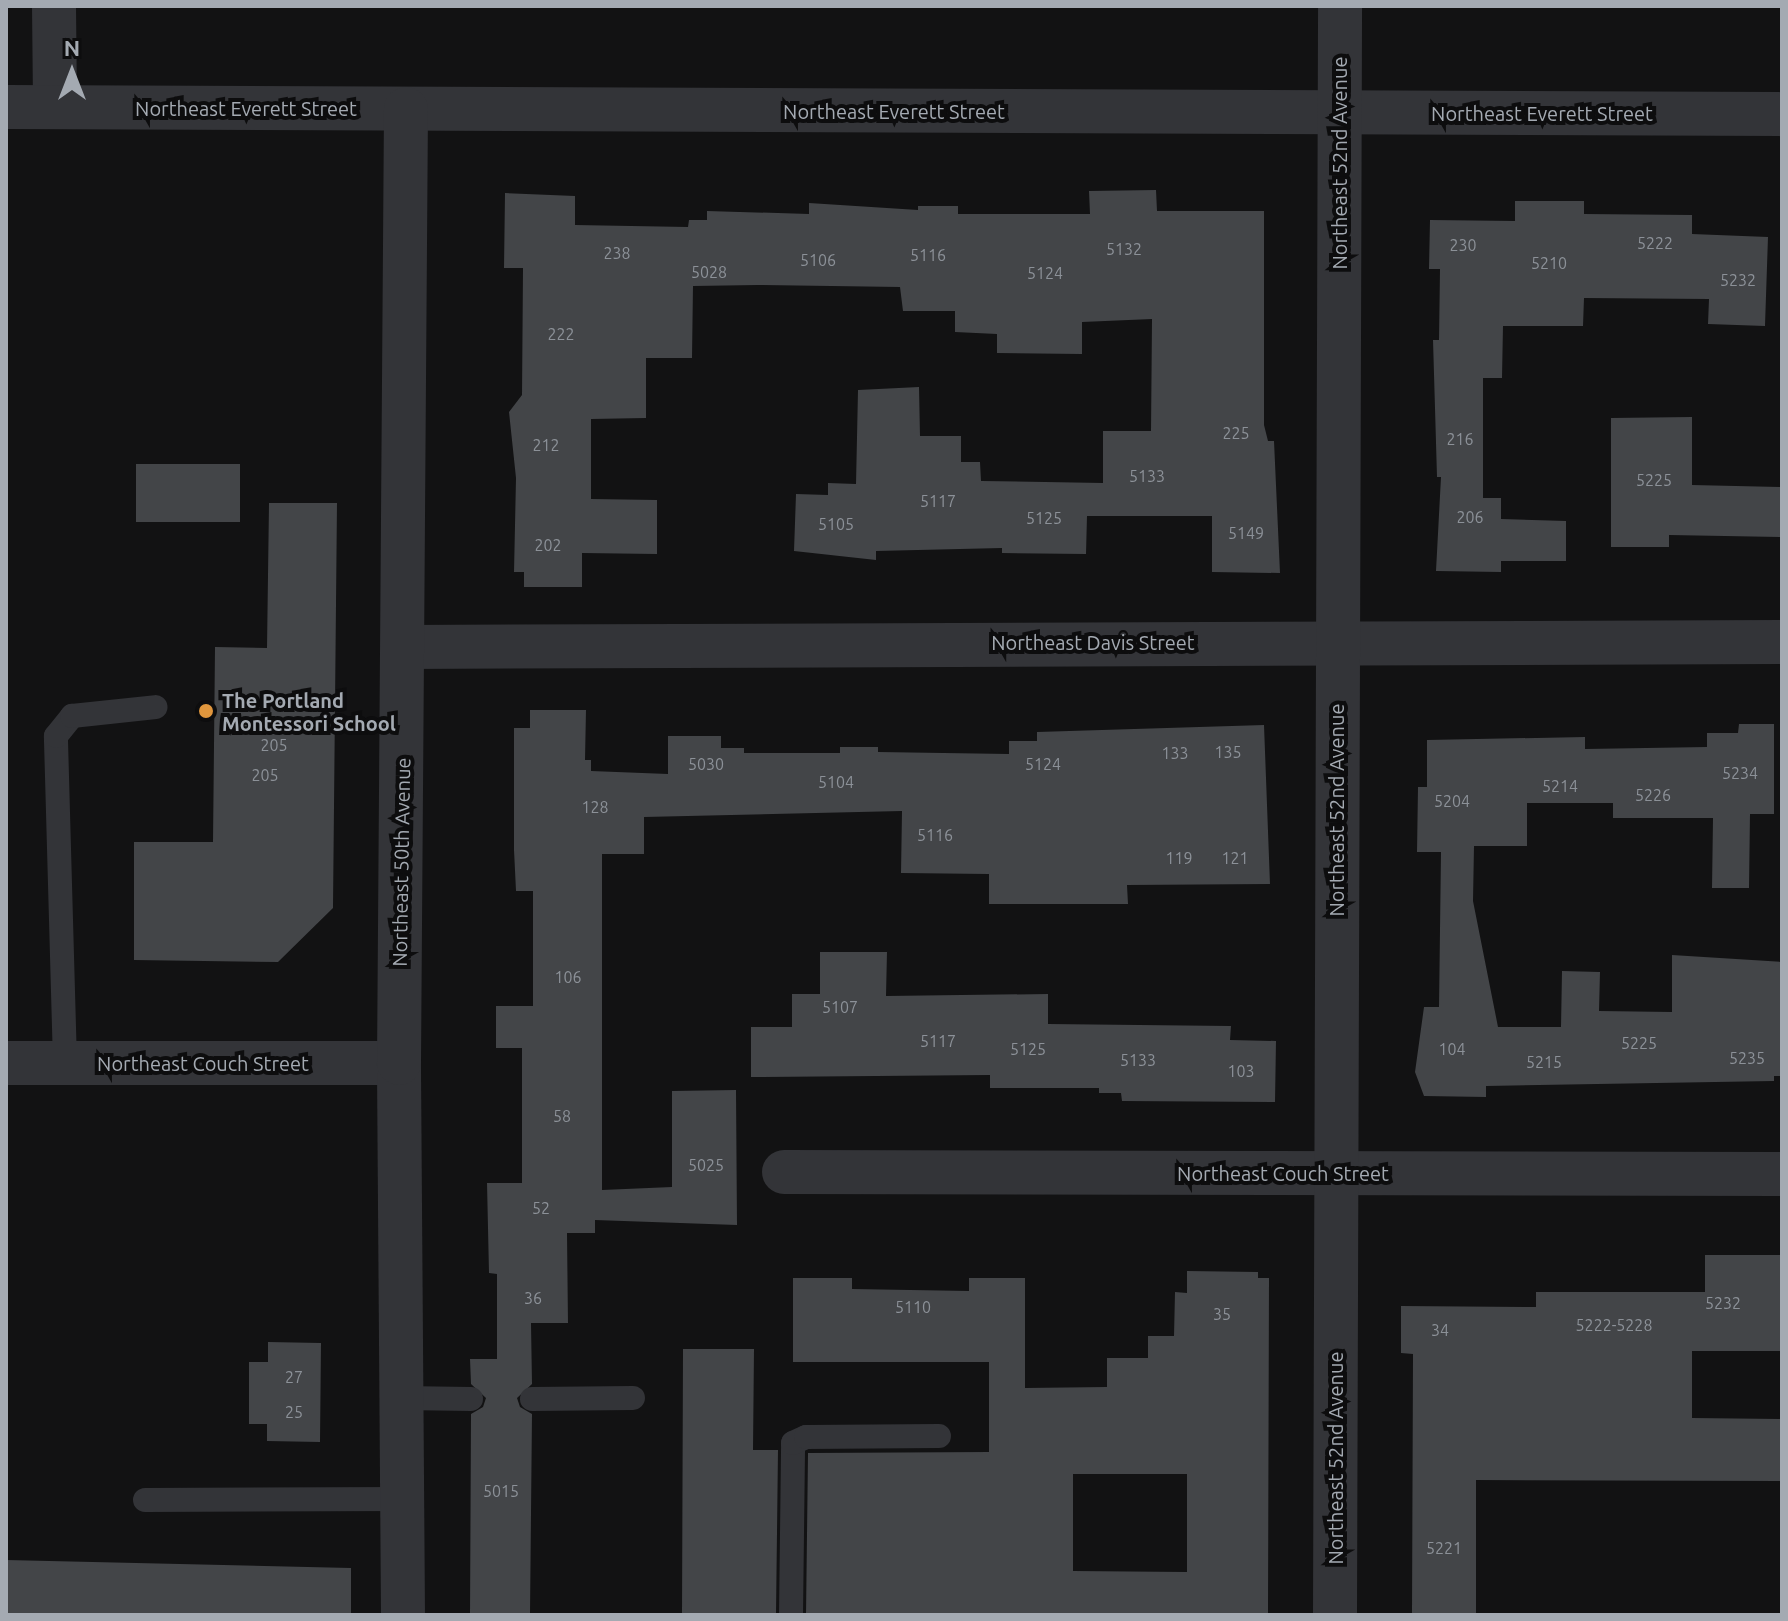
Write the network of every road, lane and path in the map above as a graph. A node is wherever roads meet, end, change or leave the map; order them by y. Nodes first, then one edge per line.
1 (54, 6) edge
2 (1340, 6) edge
3 (6, 107) edge
4 (55, 107) junction
5 (406, 109) junction
6 (1340, 112) junction
7 (1782, 114) edge
8 (1336, 640) junction
9 (1782, 642) edge
10 (403, 647) junction
11 (156, 707) dead end
12 (6, 1063) edge
13 (65, 1063) junction
14 (399, 1063) junction
15 (784, 1172) dead end
16 (1335, 1174) junction
17 (1782, 1174) edge
18 (402, 1398) junction
19 (633, 1398) dead end
20 (471, 1399) dead end
21 (532, 1399) dead end
22 (939, 1436) dead end
23 (403, 1499) junction
24 (145, 1500) dead end
25 (403, 1615) edge
26 (791, 1615) edge
27 (1335, 1615) edge

1 - 4 street
2 - 6 street, Northeast 52nd Avenue
3 - 4 street, Northeast Everett Street
4 - 5 street, Northeast Everett Street
5 - 6 street, Northeast Everett Street
5 - 10 street, Northeast 50th Avenue
6 - 7 street, Northeast Everett Street
6 - 8 street, Northeast 52nd Avenue
8 - 9 street, Northeast Davis Street
8 - 10 street, Northeast Davis Street
8 - 16 street, Northeast 52nd Avenue
10 - 14 street, Northeast 50th Avenue
11 - 13 lane
12 - 13 street, Northeast Couch Street
13 - 14 street, Northeast Couch Street
14 - 18 street, Northeast 50th Avenue
15 - 16 street, Northeast Couch Street
16 - 17 street, Northeast Couch Street
16 - 27 street, Northeast 52nd Avenue
18 - 20 lane
18 - 23 street, Northeast 50th Avenue
19 - 21 lane
22 - 26 lane
23 - 24 lane
23 - 25 street, Northeast 50th Avenue

